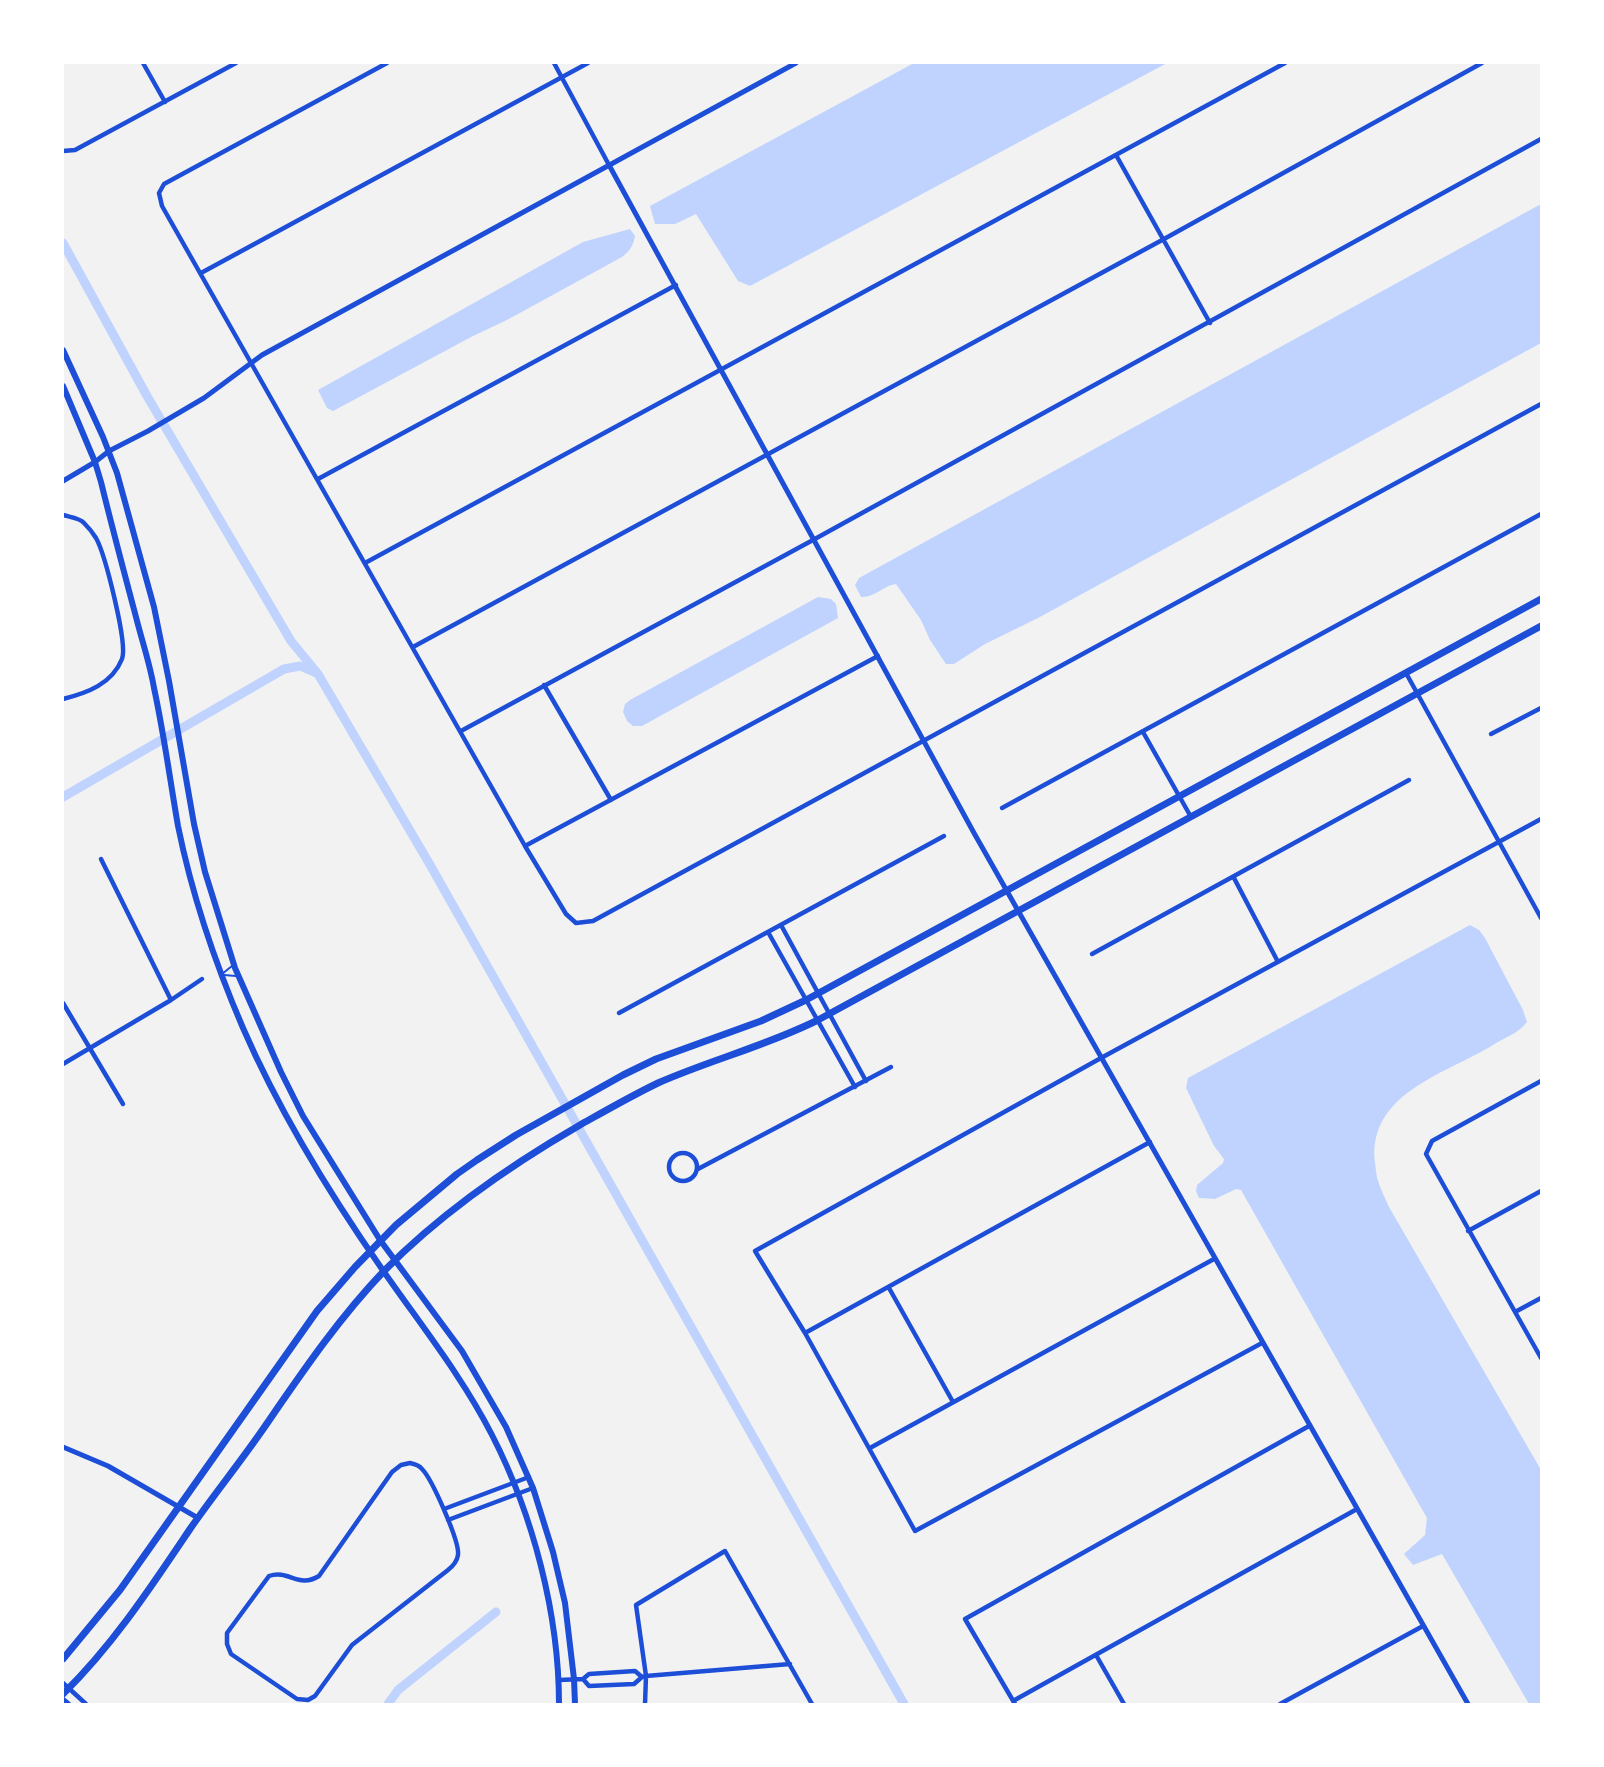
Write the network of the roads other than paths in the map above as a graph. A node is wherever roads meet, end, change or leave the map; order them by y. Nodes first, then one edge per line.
1 (143, 63) edge
2 (236, 63) edge
3 (387, 63) edge
4 (554, 63) edge
5 (588, 63) edge
6 (796, 63) edge
7 (1285, 63) edge
8 (1482, 63) edge
9 (562, 77) junction
10 (165, 102) junction
11 (1541, 139) edge
12 (63, 151) edge
13 (1116, 155) junction
14 (609, 165) junction
15 (1164, 239) junction
16 (201, 273) junction
17 (676, 285) junction
18 (1210, 323) junction
19 (63, 350) edge
20 (252, 362) junction
21 (722, 370) junction
22 (63, 386) edge
23 (1541, 404) edge
24 (109, 451) junction
25 (768, 455) junction
26 (95, 462) junction
27 (318, 479) junction
28 (63, 481) edge
29 (1541, 514) edge
30 (63, 515) edge
31 (813, 540) junction
32 (365, 563) junction
33 (1541, 599) edge
34 (1541, 626) edge
35 (413, 647) junction
36 (878, 656) junction
37 (1406, 673) junction
38 (544, 685) junction
39 (1417, 693) junction
40 (63, 699) edge
41 (1541, 708) edge
42 (461, 731) junction
43 (1143, 732) junction
44 (1491, 734) dead end
45 (923, 741) junction
46 (1409, 780) dead end
47 (1179, 796) junction
48 (611, 800) junction
49 (1002, 808) dead end
50 (1191, 817) junction
51 (1541, 819) edge
52 (944, 836) dead end
53 (1499, 842) junction
54 (525, 846) junction
55 (101, 859) dead end
56 (1234, 878) junction
57 (1006, 892) junction
58 (1018, 911) junction
59 (1541, 918) edge
60 (781, 926) junction
61 (768, 932) junction
62 (1092, 954) dead end
63 (1278, 962) junction
64 (234, 964) junction
65 (220, 975) junction
66 (239, 976) junction
67 (202, 979) dead end
68 (818, 993) junction
69 (171, 1000) junction
70 (806, 1000) junction
71 (63, 1003) edge
72 (619, 1013) dead end
73 (830, 1014) junction
74 (818, 1020) junction
75 (90, 1048) junction
76 (1101, 1058) junction
77 (63, 1064) edge
78 (891, 1067) dead end
79 (866, 1081) junction
80 (1541, 1081) edge
81 (855, 1087) junction
82 (123, 1104) dead end
83 (1150, 1142) junction
84 (698, 1169) junction
85 (1541, 1191) edge
86 (1468, 1231) junction
87 (380, 1240) junction
88 (370, 1251) junction
89 (1215, 1259) junction
90 (394, 1261) junction
91 (384, 1272) junction
92 (889, 1288) junction
93 (1541, 1298) edge
94 (1515, 1312) junction
95 (805, 1333) junction
96 (1262, 1343) junction
97 (1541, 1358) edge
98 (953, 1402) junction
99 (1309, 1426) junction
100 (63, 1447) edge
101 (870, 1448) junction
102 (529, 1477) junction
103 (513, 1482) junction
104 (533, 1488) junction
105 (518, 1494) junction
106 (178, 1506) junction
107 (444, 1509) junction
108 (1357, 1509) junction
109 (198, 1518) junction
110 (448, 1521) junction
111 (1423, 1626) junction
112 (1096, 1655) junction
113 (63, 1659) edge
114 (790, 1664) junction
115 (644, 1676) junction
116 (574, 1679) junction
117 (583, 1679) junction
118 (559, 1680) junction
119 (66, 1685) edge
120 (63, 1694) edge
121 (63, 1699) edge
122 (1014, 1703) edge
123 (69, 1704) edge
124 (86, 1704) edge
125 (559, 1704) edge
126 (574, 1704) edge
127 (645, 1704) edge
128 (812, 1704) edge
129 (1124, 1704) edge
130 (1280, 1704) edge
131 (1468, 1704) edge

1 - 10 street
2 - 10 street
3 - 16 street
4 - 9 street
5 - 9 street
6 - 14 street
7 - 13 street
8 - 15 street
9 - 14 street
9 - 16 street
10 - 12 street
11 - 18 street
13 - 15 street
13 - 21 street
14 - 17 street
14 - 20 street
15 - 18 street
15 - 25 street
16 - 20 street
17 - 21 street
17 - 27 street
18 - 31 street
19 - 24 main road
20 - 24 street
20 - 27 street
21 - 25 street
21 - 32 street
22 - 26 main road
23 - 45 street
24 - 26 street
24 - 64 main road
25 - 31 street
25 - 35 street
26 - 28 street
26 - 65 main road
27 - 32 street
29 - 43 street
30 - 40 street
31 - 36 street
31 - 38 street
32 - 35 street
33 - 37 main road
34 - 39 main road
35 - 42 street
36 - 45 street
36 - 48 street
37 - 39 street
37 - 47 main road
38 - 42 street
38 - 48 street
39 - 50 main road
39 - 53 street
41 - 44 street
42 - 54 street
43 - 47 street
43 - 49 street
45 - 54 street
45 - 57 street
46 - 56 street
47 - 50 street
47 - 57 main road
48 - 54 street
50 - 58 main road
51 - 53 street
52 - 60 street
53 - 59 street
53 - 63 street
55 - 69 street
56 - 62 street
56 - 63 street
57 - 58 street
57 - 68 main road
58 - 73 main road
58 - 76 street
60 - 61 street
60 - 68 street
61 - 70 street
61 - 72 street
63 - 76 street
64 - 65 lane
64 - 66 main road
65 - 66 lane
65 - 88 main road
66 - 87 main road
67 - 69 street
68 - 70 main road
68 - 73 street
69 - 75 street
70 - 74 street
70 - 87 main road
71 - 75 street
73 - 74 main road
73 - 79 street
74 - 81 street
74 - 90 main road
75 - 77 street
75 - 82 street
76 - 83 street
76 - 95 street
78 - 79 street
79 - 81 street
80 - 86 street
81 - 84 street
83 - 89 street
83 - 92 street
84 - 84 street
85 - 86 street
86 - 94 street
87 - 88 main road
87 - 90 main road
88 - 91 main road
88 - 106 main road
89 - 96 street
89 - 98 street
90 - 91 main road
90 - 102 main road
91 - 103 main road
91 - 109 main road
92 - 95 street
92 - 98 street
93 - 94 street
94 - 97 street
95 - 101 street
96 - 99 street
96 - 101 street
98 - 101 street
99 - 108 street
99 - 122 street
100 - 106 street
102 - 103 street
102 - 104 main road
103 - 105 main road
103 - 107 street
104 - 105 street
104 - 116 main road
105 - 110 street
105 - 118 main road
106 - 109 street
106 - 113 main road
107 - 110 street
107 - 110 street
108 - 111 street
108 - 112 street
109 - 119 main road
111 - 130 street
111 - 131 street
112 - 122 street
112 - 129 street
114 - 115 street
114 - 115 street
114 - 128 street
115 - 117 street
115 - 117 street
115 - 127 street
116 - 117 street
116 - 118 street
116 - 126 main road
118 - 125 main road
119 - 120 main road
119 - 124 street
121 - 123 street

